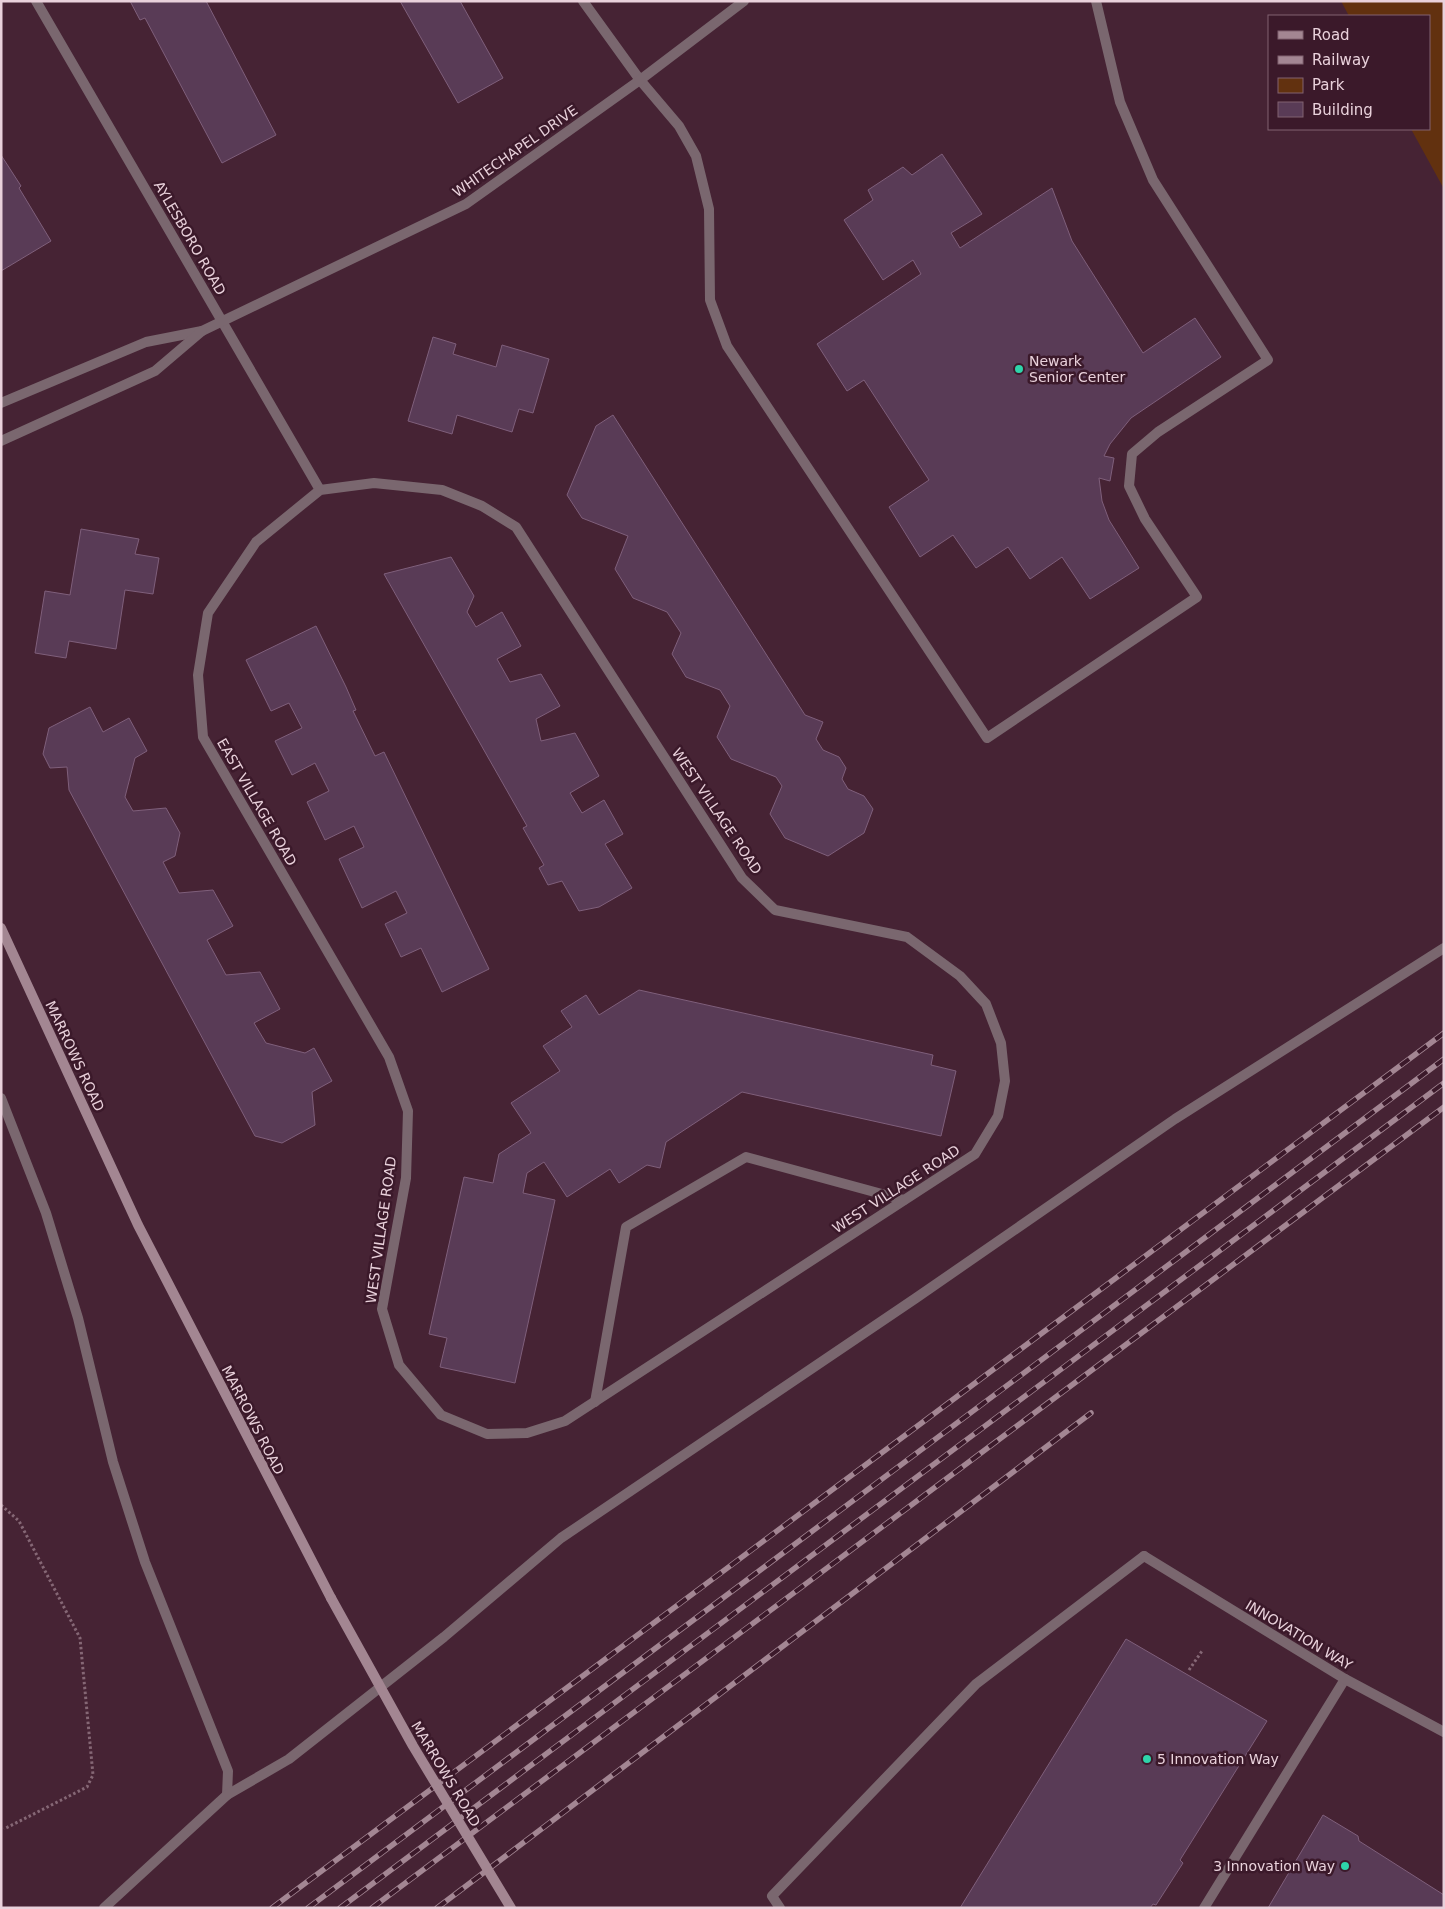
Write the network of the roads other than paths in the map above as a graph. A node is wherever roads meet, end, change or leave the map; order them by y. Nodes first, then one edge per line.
1 (36, 1) edge
2 (583, 1) edge
3 (744, 1) edge
4 (1096, 1) edge
5 (640, 80) junction
6 (222, 322) junction
7 (202, 331) junction
8 (1, 403) edge
9 (1, 440) edge
10 (320, 490) junction
11 (1, 928) edge
12 (1444, 948) edge
13 (389, 1057) joint
14 (1, 1098) edge
15 (904, 1200) junction
16 (595, 1402) junction
17 (1346, 1679) junction
18 (1444, 1732) edge
19 (227, 1795) junction
20 (104, 1908) edge
21 (511, 1908) edge
22 (780, 1908) edge
23 (1204, 1908) edge

1 - 6 street, AYLESBORO ROAD
2 - 5 street
3 - 5 street, WHITECHAPEL DRIVE
4 - 5 street
5 - 6 street, WHITECHAPEL DRIVE
6 - 7 street, WHITECHAPEL DRIVE
6 - 10 street, AYLESBORO ROAD
7 - 8 street, WHITECHAPEL DRIVE
7 - 9 street, WHITECHAPEL DRIVE
10 - 13 street, EAST VILLAGE ROAD
10 - 15 street, WEST VILLAGE ROAD
11 - 21 street, MARROWS ROAD, bridge
12 - 19 street
13 - 16 street, WEST VILLAGE ROAD
14 - 19 street
15 - 16 street, WEST VILLAGE ROAD
15 - 16 street
17 - 18 street, INNOVATION WAY
17 - 22 street, INNOVATION WAY
17 - 23 street
19 - 20 street

